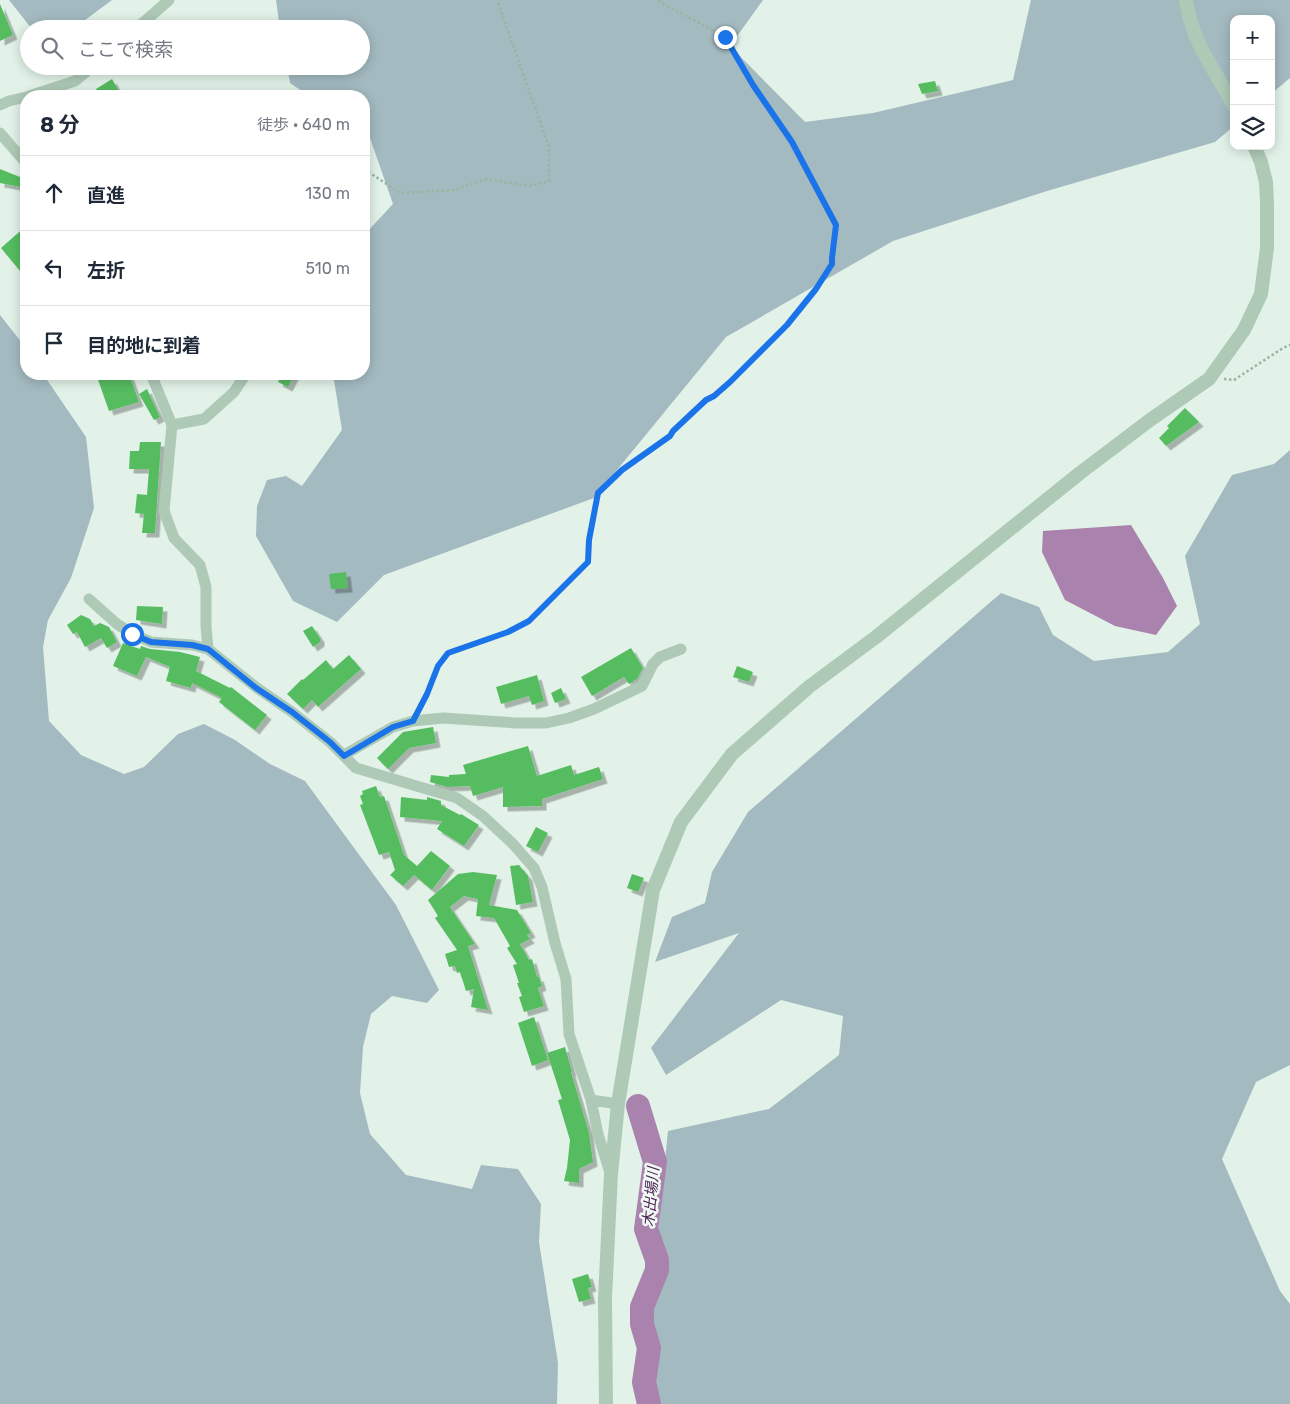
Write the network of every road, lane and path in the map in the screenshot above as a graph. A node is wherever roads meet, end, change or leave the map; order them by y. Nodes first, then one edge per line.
1 (169, 0) edge
2 (497, 0) edge
3 (656, 0) edge
4 (1186, 0) edge
5 (146, 20) edge
6 (83, 75) edge
7 (49, 90) edge
8 (20, 99) edge
9 (0, 105) edge
10 (1233, 105) edge
11 (0, 133) edge
12 (1256, 150) edge
13 (20, 156) edge
14 (370, 173) edge
15 (1290, 346) edge
16 (1209, 378) junction
17 (153, 380) edge
18 (242, 380) edge
19 (172, 425) junction
20 (89, 600) dead end
21 (208, 649) junction
22 (681, 649) dead end
23 (413, 721) junction
24 (344, 756) junction
25 (591, 1100) junction
26 (618, 1104) junction
27 (611, 1174) junction
28 (606, 1404) edge

1 - 5 street
2 - 14 path
3 - 23 path
4 - 10 street
6 - 7 street
8 - 9 street
11 - 13 street
12 - 16 street
15 - 16 path
16 - 26 street
17 - 19 street
18 - 19 street
19 - 21 street
20 - 21 street
21 - 24 street
22 - 23 street
23 - 24 street
24 - 25 street
25 - 26 street
25 - 27 street
26 - 27 street
27 - 28 street

